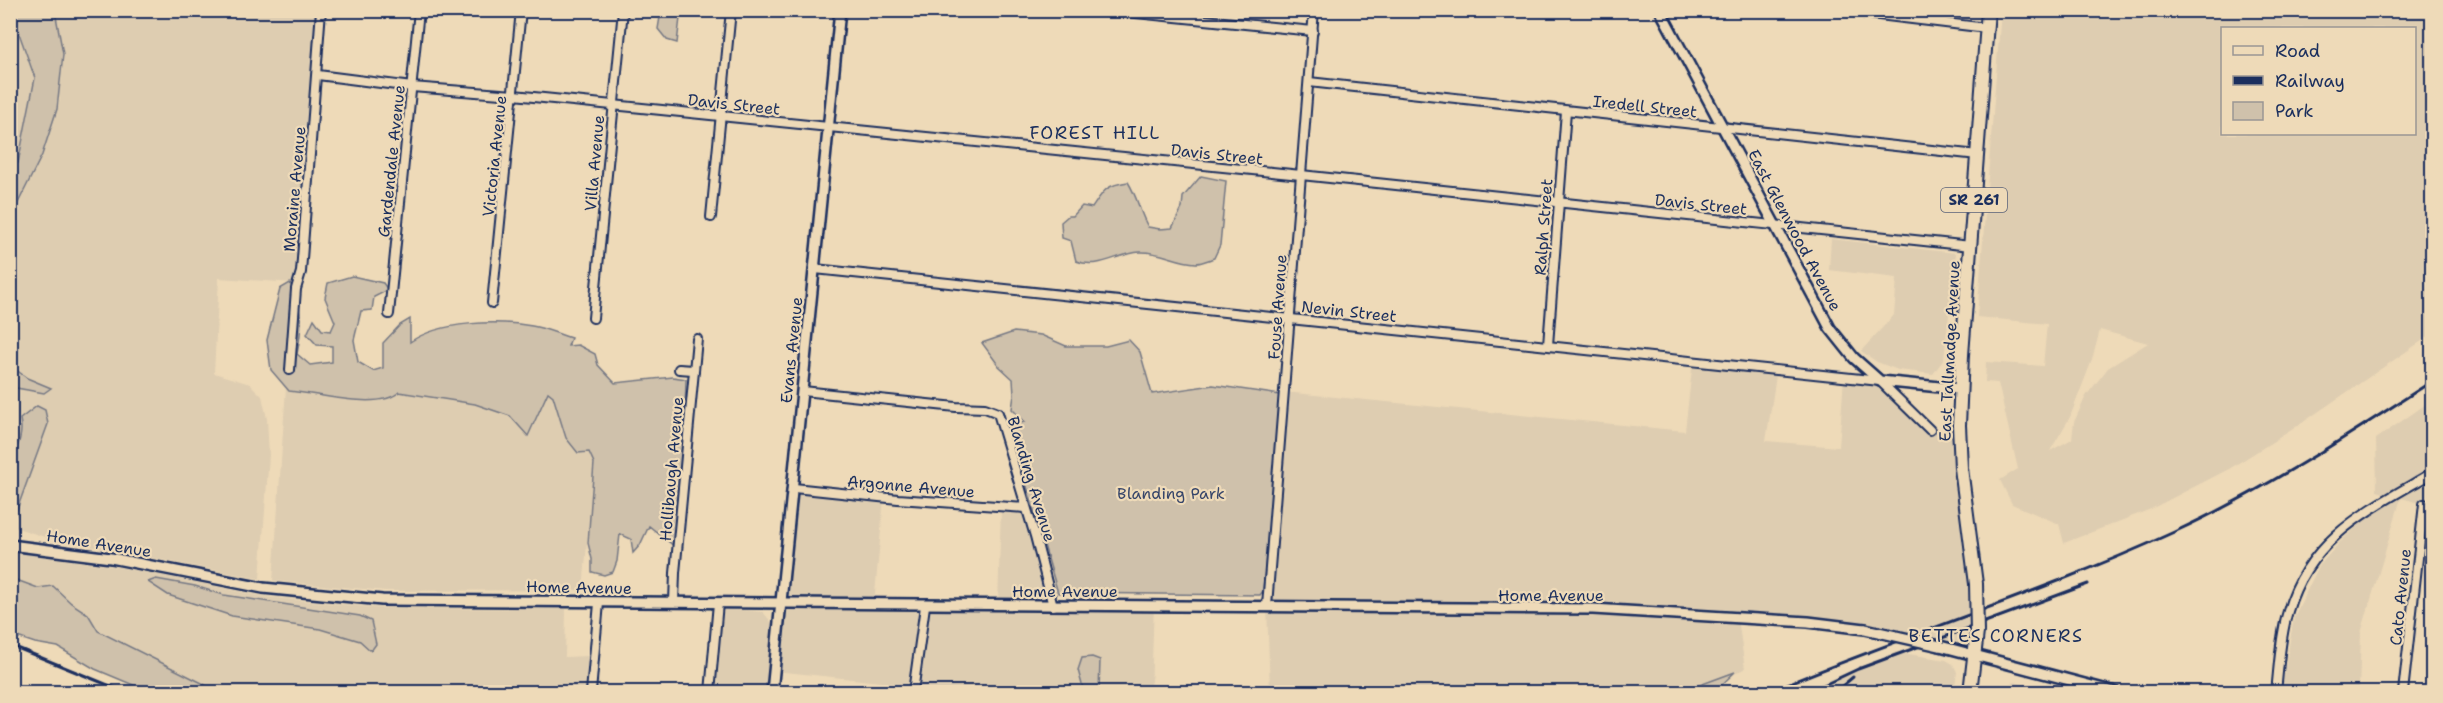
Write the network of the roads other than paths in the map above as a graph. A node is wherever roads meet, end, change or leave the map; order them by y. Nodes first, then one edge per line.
1 (321, 10) edge
2 (419, 10) edge
3 (521, 10) edge
4 (623, 10) edge
5 (731, 10) edge
6 (840, 10) edge
7 (1106, 10) edge
8 (1314, 10) edge
9 (1660, 10) edge
10 (1838, 10) edge
11 (1988, 10) edge
12 (1987, 28) junction
13 (1313, 31) junction
14 (318, 75) junction
15 (1309, 82) junction
16 (412, 87) junction
17 (514, 95) junction
18 (613, 105) junction
19 (1566, 111) junction
20 (721, 116) junction
21 (828, 128) junction
22 (1723, 128) junction
23 (1978, 155) junction
24 (1301, 175) junction
25 (1559, 202) junction
26 (711, 217) dead end
27 (1775, 225) junction
28 (1971, 246) junction
29 (815, 269) junction
30 (492, 303) dead end
31 (389, 314) dead end
32 (593, 318) dead end
33 (1290, 319) junction
34 (696, 339) dead end
35 (1548, 345) junction
36 (679, 369) dead end
37 (290, 370) dead end
38 (693, 370) junction
39 (1880, 381) junction
40 (1960, 389) junction
41 (803, 391) junction
42 (1930, 430) dead end
43 (2433, 473) edge
44 (794, 488) junction
45 (2424, 504) dead end
46 (1026, 508) junction
47 (10, 545) edge
48 (599, 603) junction
49 (674, 603) junction
50 (718, 603) junction
51 (781, 604) junction
52 (925, 606) junction
53 (1053, 606) junction
54 (1268, 606) junction
55 (1975, 654) junction
56 (591, 693) edge
57 (710, 693) edge
58 (772, 693) edge
59 (914, 693) edge
60 (1970, 693) edge
61 (2115, 693) edge
62 (2276, 693) edge
63 (2403, 693) edge

1 - 14 street, Moraine Avenue
2 - 16 street, Gardendale Avenue
3 - 17 street, Victoria Avenue
4 - 18 street, Villa Avenue
5 - 20 street
6 - 21 street, Evans Avenue
7 - 13 street
8 - 13 street, Fouse Avenue
9 - 22 street, East Glenwood Avenue
10 - 12 street
11 - 12 main road, East Tallmadge Avenue / SR 261
12 - 23 main road, East Tallmadge Avenue / SR 261
13 - 15 street, Fouse Avenue
14 - 16 street, Davis Street
14 - 37 street, Moraine Avenue
15 - 19 street, Iredell Street
15 - 24 street, Fouse Avenue
16 - 17 street, Davis Street
16 - 31 street, Gardendale Avenue
17 - 18 street, Davis Street
17 - 30 street, Victoria Avenue
18 - 20 street, Davis Street
18 - 32 street, Villa Avenue
19 - 22 street, Iredell Street
19 - 25 street, Ralph Street
20 - 21 street, Davis Street
20 - 26 street
21 - 24 street, Davis Street
21 - 29 street, Evans Avenue
22 - 23 street, Iredell Street
22 - 27 street, East Glenwood Avenue
23 - 28 main road, East Tallmadge Avenue / SR 261
24 - 25 street, Davis Street
24 - 33 street, Fouse Avenue
25 - 27 street, Davis Street
25 - 35 street, Ralph Street
27 - 28 street, Davis Street
27 - 39 street, East Glenwood Avenue
28 - 40 main road, East Tallmadge Avenue / SR 261
29 - 33 street, Nevin Street
29 - 41 street, Evans Avenue
33 - 35 street, Nevin Street
33 - 54 street, Fouse Avenue
34 - 38 street, Hollibaugh Avenue
35 - 39 street, Nevin Street
36 - 38 street
38 - 49 street, Hollibaugh Avenue
39 - 40 street
39 - 42 street
40 - 55 main road, East Tallmadge Avenue / SR 261, bridge
41 - 44 street, Evans Avenue
41 - 46 street, Blanding Avenue
43 - 62 street
44 - 46 street, Argonne Avenue
44 - 51 street, Evans Avenue
45 - 63 street, Cato Avenue
46 - 53 street, Blanding Avenue
47 - 48 street, Home Avenue
48 - 49 street, Home Avenue
48 - 56 street
49 - 50 street, Home Avenue
50 - 51 street, Home Avenue
50 - 57 street
51 - 52 street, Home Avenue
51 - 58 street, Evans Avenue
52 - 53 street, Home Avenue
52 - 59 street
53 - 54 street, Home Avenue
54 - 55 street, Home Avenue, bridge
55 - 60 main road, East Tallmadge Avenue / SR 261
55 - 61 street, Home Avenue

